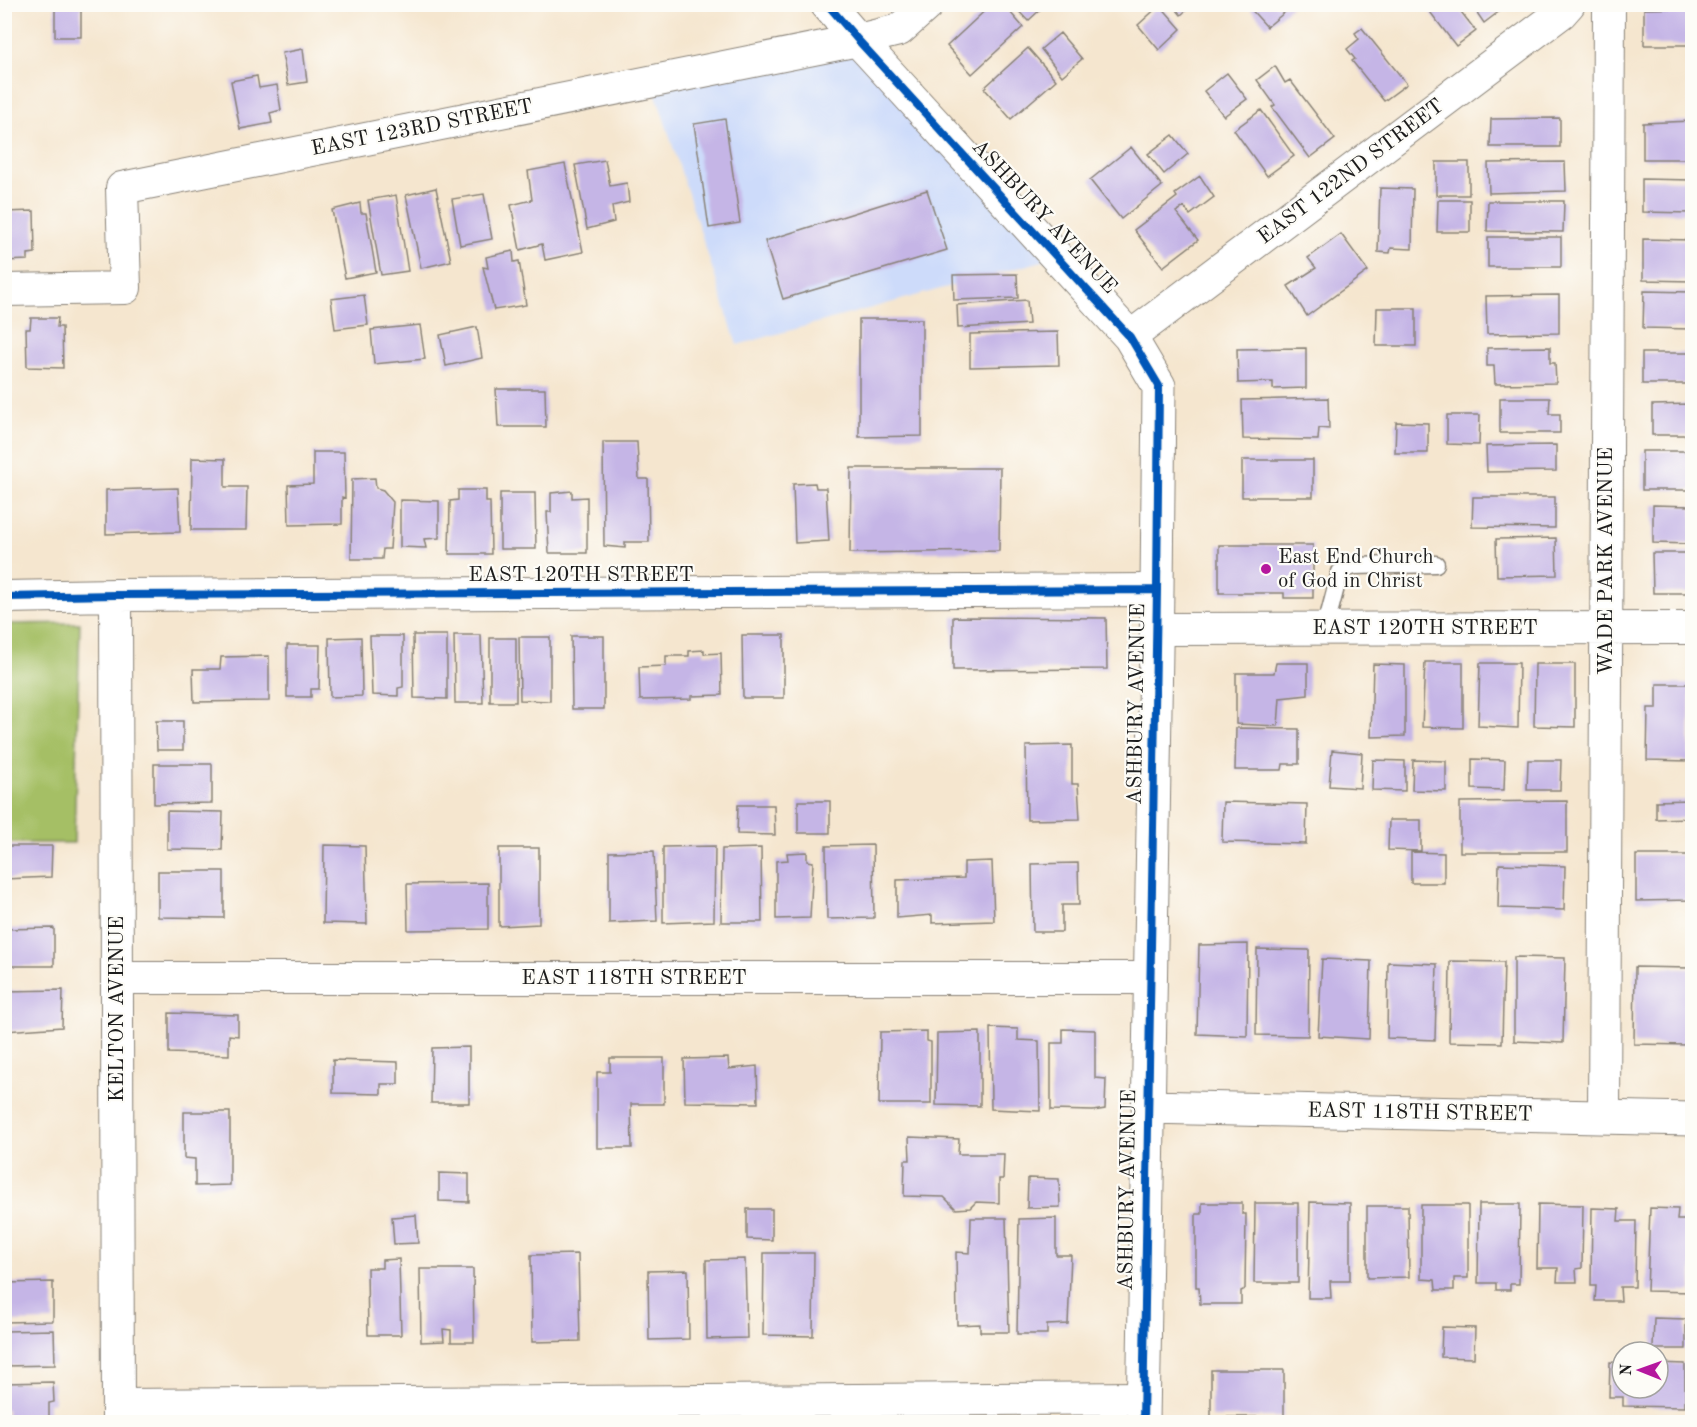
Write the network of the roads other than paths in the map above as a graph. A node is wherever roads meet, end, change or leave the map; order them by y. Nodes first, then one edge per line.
1 (827, 4) edge
2 (928, 4) edge
3 (1569, 4) edge
4 (1609, 4) edge
5 (858, 40) junction
6 (4, 290) edge
7 (1130, 337) junction
8 (1436, 564) dead end
9 (1157, 590) junction
10 (116, 595) junction
11 (4, 597) edge
12 (1325, 628) junction
13 (1606, 628) junction
14 (1692, 628) edge
15 (1157, 629) junction
16 (117, 978) junction
17 (1150, 978) junction
18 (1148, 1107) junction
19 (1604, 1116) junction
20 (1692, 1119) edge
21 (1143, 1410) edge
22 (118, 1414) edge

1 - 5 street, ASHBURY AVENUE
2 - 5 street, EAST 123RD STREET
3 - 7 street, EAST 122ND STREET
4 - 13 street, WADE PARK AVENUE
5 - 6 street, EAST 123RD STREET
5 - 7 street, ASHBURY AVENUE
7 - 9 street, ASHBURY AVENUE
8 - 12 lane
9 - 10 street, EAST 120TH STREET
9 - 15 street, ASHBURY AVENUE
10 - 11 street, EAST 120TH STREET
10 - 16 street, KELTON AVENUE
12 - 13 street, EAST 120TH STREET
12 - 15 street, EAST 120TH STREET
13 - 14 street, EAST 120TH STREET
13 - 19 street, WADE PARK AVENUE
15 - 17 street, ASHBURY AVENUE
16 - 17 street, EAST 118TH STREET
16 - 22 street, KELTON AVENUE
17 - 18 street, ASHBURY AVENUE
18 - 19 street, EAST 118TH STREET
18 - 21 street, ASHBURY AVENUE
19 - 20 street, EAST 118TH STREET
21 - 22 street

